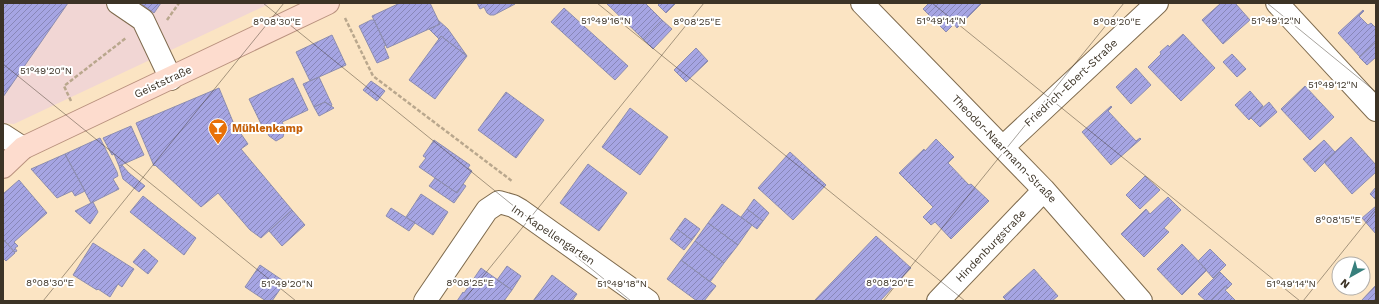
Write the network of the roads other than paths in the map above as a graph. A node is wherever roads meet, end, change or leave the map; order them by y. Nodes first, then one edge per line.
1 (118, 3) edge
2 (862, 3) edge
3 (1156, 3) edge
4 (1277, 3) edge
5 (336, 10) edge
6 (171, 78) junction
7 (1376, 110) edge
8 (3, 136) edge
9 (1003, 147) junction
10 (23, 148) junction
11 (3, 167) edge
12 (1044, 190) junction
13 (425, 301) edge
14 (648, 301) edge
15 (938, 301) edge
16 (1141, 301) edge

1 - 6 street
2 - 9 street, Theodor-Naarmann-Straße
3 - 9 street, Friedrich-Ebert-Straße
4 - 7 street
5 - 6 main road, Geiststraße
6 - 10 main road, Geiststraße
8 - 10 street
9 - 12 street, Theodor-Naarmann-Straße
10 - 11 main road, Geiststraße
12 - 15 street, Hindenburgstraße
12 - 16 street, Theodor-Naarmann-Straße
13 - 14 street, Im Kapellengarten

